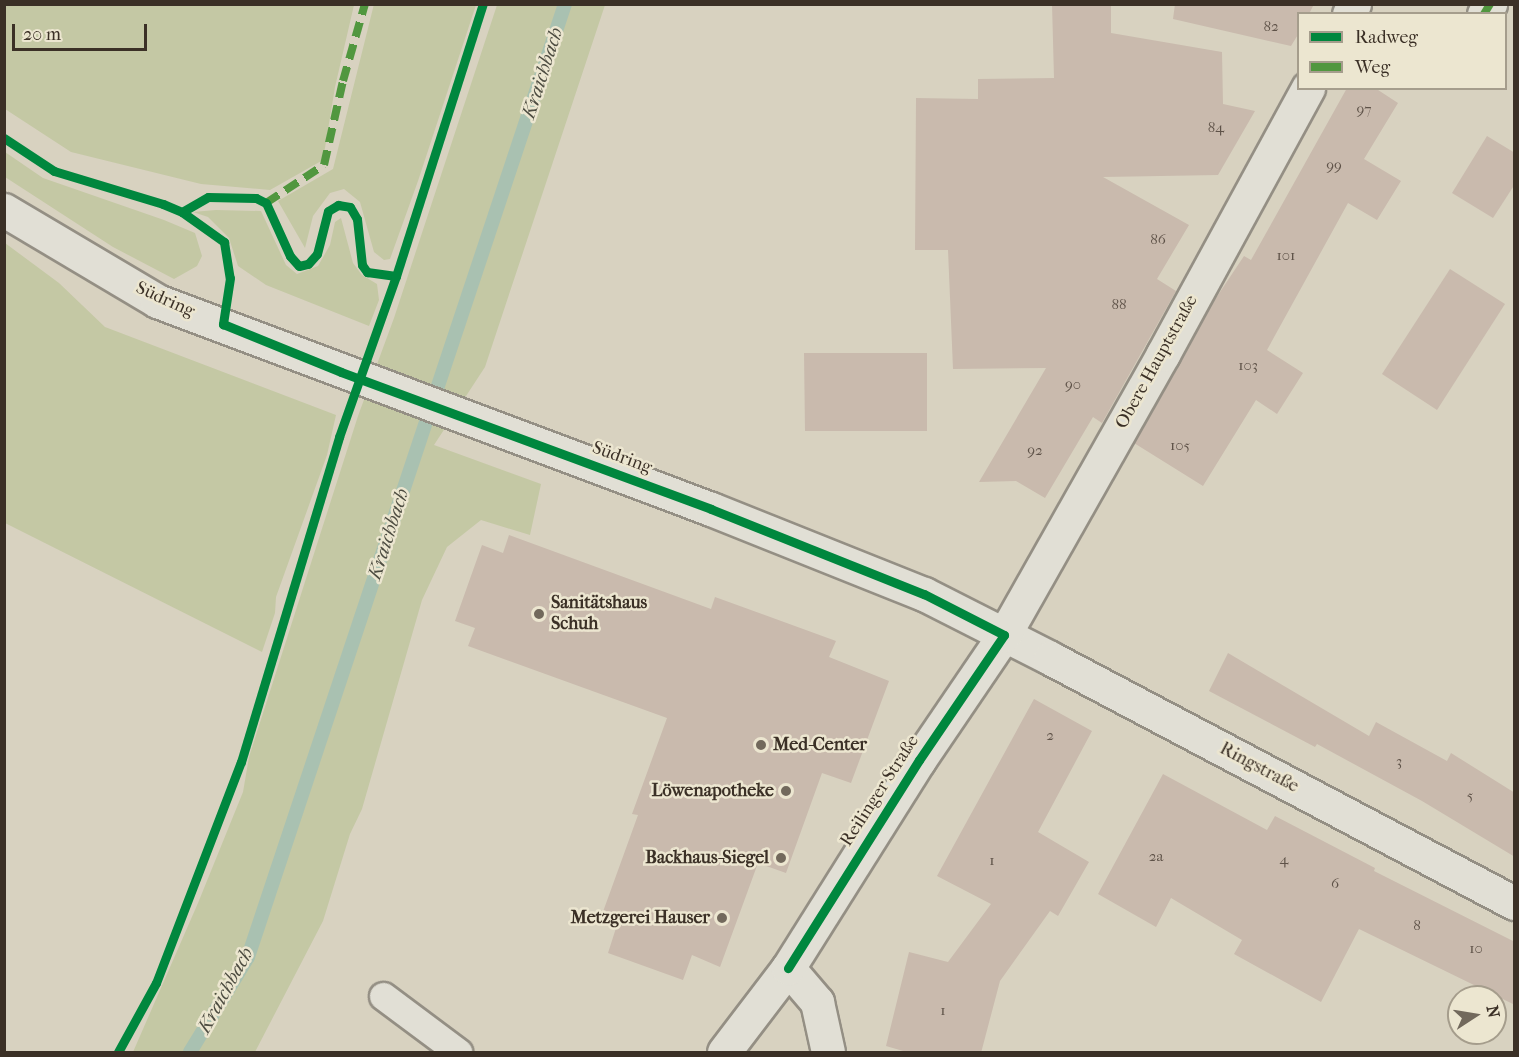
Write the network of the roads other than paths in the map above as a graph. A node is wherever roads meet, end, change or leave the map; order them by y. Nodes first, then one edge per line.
1 (1307, 90) edge
2 (4, 210) edge
3 (1004, 635) junction
4 (1515, 903) edge
5 (788, 968) junction
6 (383, 996) dead end
7 (458, 1053) edge
8 (724, 1053) edge
9 (828, 1053) edge

1 - 3 street, Obere Hauptstraße
2 - 3 street, Südring
3 - 4 street, Ringstraße
3 - 5 street, Reilinger Straße
5 - 8 street, Reilinger Straße
5 - 9 street
6 - 7 lane

